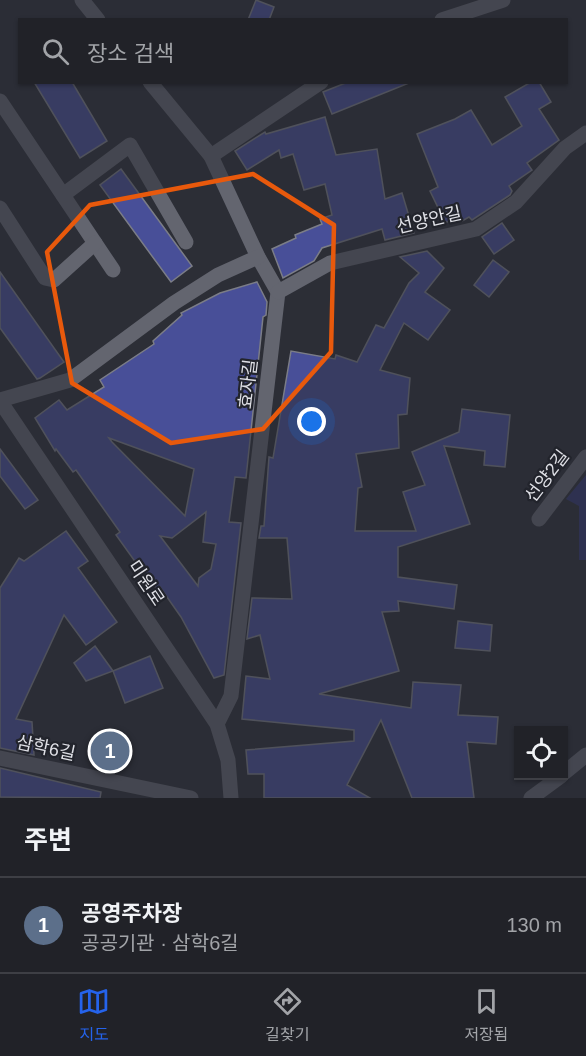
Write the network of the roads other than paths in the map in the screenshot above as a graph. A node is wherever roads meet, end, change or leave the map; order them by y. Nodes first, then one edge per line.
1 (82, 0) edge
2 (503, 0) edge
3 (96, 18) edge
4 (448, 18) edge
5 (152, 84) edge
6 (318, 84) edge
7 (3, 111) edge
8 (586, 133) edge
9 (211, 156) junction
10 (63, 195) junction
11 (0, 208) edge
12 (186, 242) dead end
13 (95, 243) junction
14 (258, 257) junction
15 (113, 270) dead end
16 (278, 292) junction
17 (0, 401) edge
18 (586, 457) edge
19 (539, 519) dead end
20 (217, 724) junction
21 (586, 755) edge
22 (0, 758) edge
23 (568, 769) edge
24 (556, 780) edge
25 (541, 796) edge
26 (191, 798) edge
27 (231, 798) edge

1 - 3 street
2 - 4 street
5 - 9 street
6 - 9 street
7 - 10 street
8 - 16 street, 선양안길
9 - 14 street
10 - 12 street
10 - 13 street
11 - 13 street
13 - 15 street
14 - 16 street
14 - 17 street
16 - 20 street, 효자길
17 - 20 street, 미원로
18 - 19 street, 선양2길
20 - 27 street, 미원로
21 - 23 street
22 - 26 street, 삼학6길
24 - 25 street

